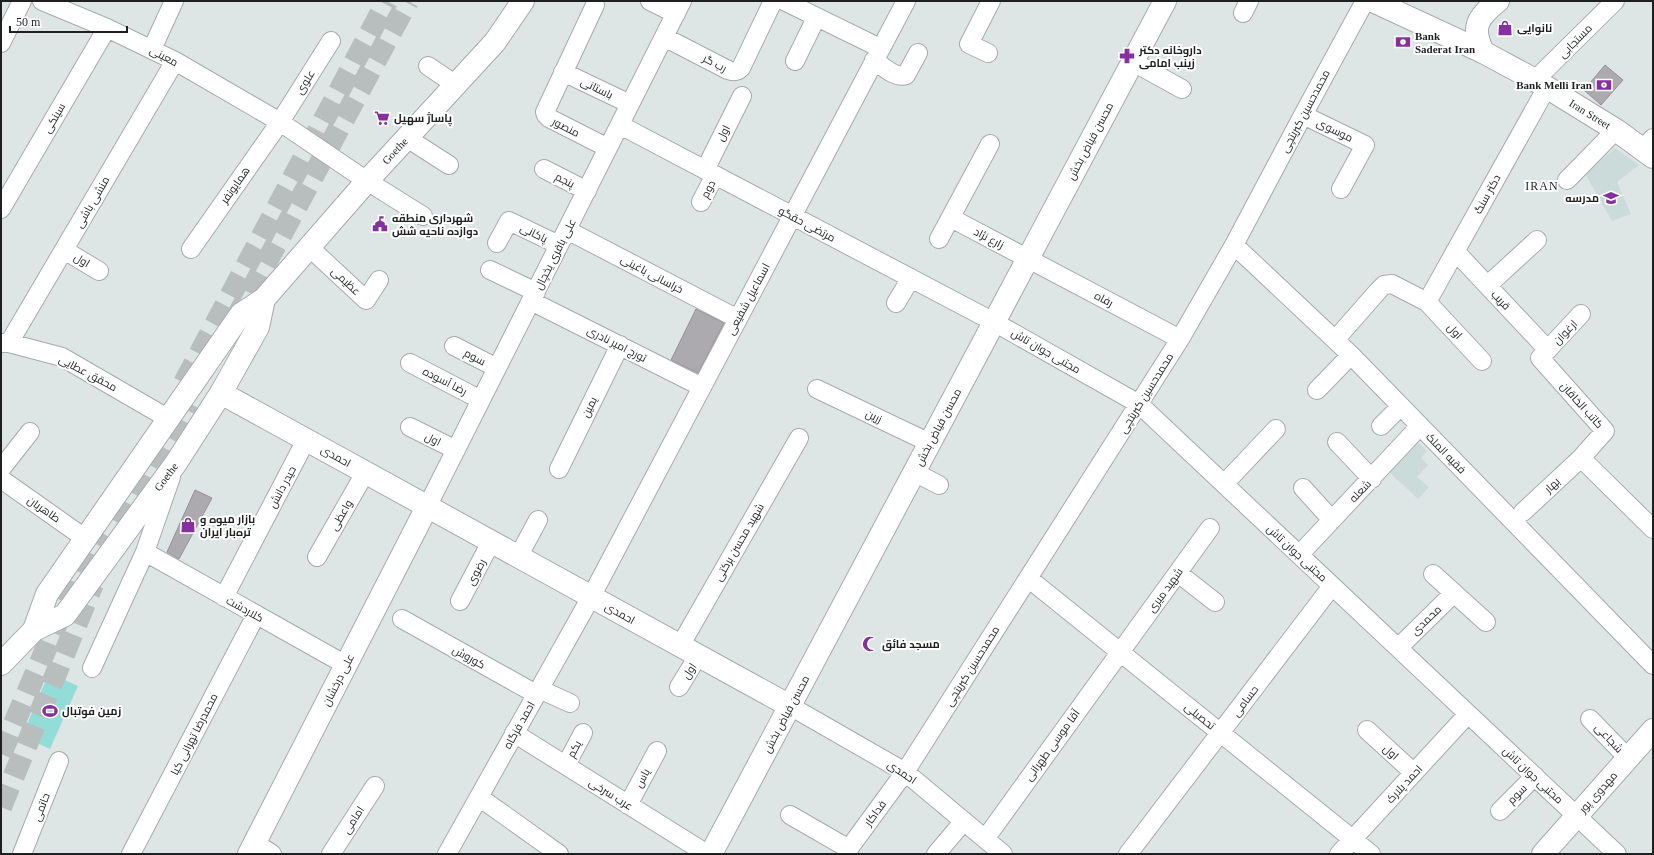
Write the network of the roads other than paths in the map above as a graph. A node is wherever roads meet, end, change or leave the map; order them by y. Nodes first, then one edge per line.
1 (22, 1) edge
2 (42, 1) edge
3 (174, 1) edge
4 (523, 1) edge
5 (650, 1) edge
6 (773, 1) edge
7 (784, 1) edge
8 (906, 1) edge
9 (991, 1) edge
10 (1166, 1) edge
11 (1365, 1) edge
12 (1374, 1) edge
13 (1498, 1) edge
14 (1615, 1) edge
15 (595, 5) dead end
16 (679, 7) edge
17 (816, 18) junction
18 (107, 28) junction
19 (664, 37) junction
20 (331, 41) dead end
21 (1, 44) edge
22 (152, 49) junction
23 (1483, 52) junction
24 (918, 53) dead end
25 (988, 53) dead end
26 (877, 54) junction
27 (175, 61) junction
28 (795, 61) dead end
29 (1133, 62) junction
30 (428, 66) dead end
31 (563, 72) junction
32 (1541, 84) junction
33 (456, 85) junction
34 (1182, 89) dead end
35 (742, 96) dead end
36 (630, 104) junction
37 (1303, 115) junction
38 (280, 122) junction
39 (620, 125) junction
40 (1616, 130) junction
41 (407, 138) junction
42 (990, 144) dead end
43 (608, 148) junction
44 (1650, 148) edge
45 (449, 165) dead end
46 (544, 169) dead end
47 (710, 173) junction
48 (1567, 180) dead end
49 (367, 181) junction
50 (1341, 189) dead end
51 (587, 191) junction
52 (701, 202) dead end
53 (1, 209) edge
54 (423, 216) dead end
55 (792, 216) junction
56 (951, 218) junction
57 (563, 237) junction
58 (939, 239) dead end
59 (1537, 240) dead end
60 (498, 243) dead end
61 (1234, 245) junction
62 (308, 246) junction
63 (191, 249) dead end
64 (64, 250) junction
65 (1455, 251) junction
66 (1028, 258) junction
67 (490, 270) dead end
68 (100, 271) dead end
69 (911, 278) junction
70 (379, 280) dead end
71 (1488, 286) junction
72 (534, 296) junction
73 (264, 299) junction
74 (1427, 302) junction
75 (896, 303) dead end
76 (1582, 314) dead end
77 (738, 319) junction
78 (994, 322) junction
79 (1180, 339) junction
80 (1335, 340) junction
81 (5, 343) edge
82 (620, 345) junction
83 (454, 346) dead end
84 (1548, 350) junction
85 (1351, 355) junction
86 (209, 361) junction
87 (1482, 361) dead end
88 (410, 363) dead end
89 (497, 368) junction
90 (226, 384) junction
91 (702, 387) junction
92 (817, 389) dead end
93 (1317, 390) dead end
94 (481, 400) junction
95 (1139, 404) junction
96 (1401, 406) junction
97 (169, 419) junction
98 (1381, 426) dead end
99 (1420, 426) junction
100 (410, 427) dead end
101 (1276, 429) dead end
102 (30, 432) dead end
103 (799, 438) dead end
104 (306, 440) junction
105 (1337, 442) dead end
106 (930, 443) junction
107 (456, 450) junction
108 (1581, 458) junction
109 (176, 463) junction
110 (1, 469) edge
111 (559, 469) dead end
112 (914, 472) junction
113 (365, 473) junction
114 (1372, 479) junction
115 (1, 480) edge
116 (1224, 484) junction
117 (940, 485) dead end
118 (1302, 488) dead end
119 (427, 507) junction
120 (1523, 512) dead end
121 (538, 520) dead end
122 (1332, 520) junction
123 (1210, 528) dead end
124 (1653, 529) edge
125 (86, 539) junction
126 (491, 542) junction
127 (145, 552) junction
128 (1299, 555) junction
129 (317, 557) dead end
130 (518, 557) junction
131 (1178, 573) junction
132 (1433, 574) dead end
133 (1028, 578) junction
134 (1332, 586) junction
135 (1454, 593) junction
136 (224, 597) junction
137 (591, 597) junction
138 (460, 601) dead end
139 (1215, 602) dead end
140 (256, 615) junction
141 (402, 619) dead end
142 (1486, 622) dead end
143 (34, 630) junction
144 (1398, 648) junction
145 (689, 651) junction
146 (1120, 652) junction
147 (2, 662) edge
148 (346, 665) junction
149 (1653, 665) edge
150 (92, 668) dead end
151 (679, 687) dead end
152 (538, 692) junction
153 (570, 703) dead end
154 (790, 706) junction
155 (1468, 714) junction
156 (1590, 719) dead end
157 (1367, 730) dead end
158 (1653, 730) edge
159 (514, 733) junction
160 (583, 733) dead end
161 (1220, 733) junction
162 (656, 751) dead end
163 (1628, 758) junction
164 (59, 761) dead end
165 (566, 766) junction
166 (905, 772) junction
167 (1414, 773) junction
168 (1534, 776) junction
169 (375, 786) dead end
170 (479, 797) junction
171 (628, 804) junction
172 (1500, 811) dead end
173 (790, 815) dead end
174 (1577, 816) junction
175 (964, 821) junction
176 (985, 839) junction
177 (1353, 839) junction
178 (258, 850) edge
179 (847, 851) edge
180 (22, 854) edge
181 (131, 854) edge
182 (331, 854) edge
183 (447, 854) edge
184 (559, 854) edge
185 (707, 854) edge
186 (711, 854) edge
187 (936, 854) edge
188 (1003, 854) edge
189 (1128, 854) edge
190 (1339, 854) edge
191 (1371, 854) edge
192 (1543, 854) edge
193 (1617, 854) edge

1 - 21 street
2 - 18 street, معینی
3 - 22 street
4 - 33 street, Goethe
5 - 16 street
6 - 19 street, رب گر
7 - 17 street
8 - 26 street, اسماعیل شفیعی
9 - 25 street
10 - 29 street, محسن فیاض بخش
11 - 37 street, محمدحسین کبریتچی
12 - 23 street, Iran Street
13 - 23 street
14 - 32 street, مستجابی
15 - 31 street
16 - 19 street, علی باقری یخچال
17 - 26 street
17 - 28 street
18 - 22 street, معینی
18 - 53 street, سینکی
19 - 36 street, علی باقری یخچال
20 - 38 street, علوی
22 - 27 street, معینی
23 - 32 street, Iran Street
24 - 26 street
26 - 55 street, اسماعیل شفیعی
27 - 38 street, معینی
27 - 64 street, منشی باشی
29 - 34 street
29 - 66 street, محسن فیاض بخش
30 - 33 street
31 - 36 street, باستانی
31 - 43 street, منصور
32 - 40 street, Iran Street
32 - 65 street, دکتر سنگ
33 - 41 street, Goethe
35 - 47 street, اول
36 - 39 street, علی باقری یخچال
37 - 50 street, موسوی
37 - 61 street, محمدحسین کبریتچی
38 - 49 street, معینی
38 - 63 street, همایونفر
39 - 43 street, علی باقری یخچال
39 - 47 street, مرتضی حقگو
40 - 44 street, Iran Street
40 - 48 street
41 - 45 street
41 - 49 street, Goethe
42 - 56 street
43 - 51 street, علی باقری یخچال
46 - 51 street, پنجم
47 - 52 street, دوم
47 - 55 street, مرتضی حقگو
49 - 54 street, معینی
49 - 62 street, Goethe
51 - 57 street, علی باقری یخچال
55 - 69 street, مرتضی حقگو
55 - 77 street, اسماعیل شفیعی
56 - 58 street
56 - 66 street, زارع نژاد
57 - 60 street, پاکانی
57 - 72 street, علی باقری یخچال
57 - 77 street, خراسانی باغینی
59 - 71 street
61 - 79 street, محمدحسین کبریتچی
61 - 80 street, فقیه الملک
62 - 70 street, عظیمی
62 - 73 street, Goethe
64 - 68 street, اول
64 - 81 street, منشی باشی
65 - 71 street, قریب
65 - 74 street, دکتر سنگ
66 - 78 street, محسن فیاض بخش
66 - 79 street, رفاه
67 - 72 street, تورج امیر نادری
69 - 75 street
69 - 78 street, مرتضی حقگو
71 - 84 street, قریب
72 - 82 street, تورج امیر نادری
72 - 89 street, علی باقری یخچال
73 - 86 street, Goethe
73 - 90 street, Goethe
74 - 80 street, اول
74 - 87 street, اول
76 - 84 street, ارغوان
77 - 91 street, اسماعیل شفیعی
78 - 95 street, مجتبی جوان تاش
78 - 106 street, محسن فیاض بخش
79 - 95 street, محمدحسین کبریتچی
80 - 85 street, فقیه الملک
81 - 97 street, محقق عطایی
82 - 91 street, تورج امیر نادری
82 - 111 street, یمین
83 - 89 street, سوم
84 - 108 street, کاتب الخاقان
85 - 93 street
85 - 96 street, فقیه الملک
86 - 90 street, احمدی
86 - 97 street, Goethe
88 - 94 street, رضا آسوده
89 - 94 street, علی باقری یخچال
90 - 104 street, احمدی
90 - 109 street, Goethe
91 - 137 street, اسماعیل شفیعی
92 - 106 street, زرین
94 - 107 street, علی باقری یخچال
95 - 116 street, مجتبی جوان تاش
95 - 133 street, محمدحسین کبریتچی
96 - 98 street
96 - 99 street, فقیه الملک
97 - 125 street, Goethe
99 - 114 street, شعله
99 - 149 street, فقیه الملک
100 - 107 street, اول
101 - 116 street
102 - 110 street
103 - 145 street, شهید محسن برکتی
104 - 113 street, احمدی
104 - 136 street, حیدر دانش
105 - 114 street
106 - 112 street, محسن فیاض بخش
107 - 119 street, علی باقری یخچال
108 - 120 street, بهار
108 - 124 street
109 - 127 street
109 - 143 street, Goethe
112 - 117 street
112 - 154 street, محسن فیاض بخش
113 - 119 street, احمدی
113 - 129 street, واعظی
114 - 122 street, شعله
115 - 125 street, طاهریان
116 - 128 street, مجتبی جوان تاش
118 - 122 street
119 - 126 street, احمدی
119 - 148 street, علی درخشان
121 - 130 street
122 - 128 street, شعله
123 - 131 street, شهید میری
125 - 143 street, Goethe
126 - 130 street, احمدی
126 - 138 street, رضوی
127 - 136 street, کلاردشت
127 - 150 street
128 - 134 street, مجتبی جوان تاش
130 - 137 street, احمدی
131 - 139 street
131 - 146 street, شهید میری
132 - 135 street
133 - 146 street, تحصیلی
133 - 166 street, محمدحسین کبریتچی
134 - 144 street, مجتبی جوان تاش
134 - 161 street, حسامی
135 - 142 street
135 - 144 street, محمدی
136 - 140 street, کلاردشت
137 - 145 street, احمدی
137 - 152 street, احمد فزگاه
140 - 148 street, کلاردشت
140 - 181 street, محمدرضا تهرانی کیا
141 - 152 street, کوروش
143 - 147 street, Goethe
144 - 155 street, مجتبی جوان تاش
145 - 151 street, اول
145 - 154 street, احمدی
146 - 161 street, تحصیلی
146 - 176 street, آقا موسی طهرانی
148 - 178 street, علی درخشان
152 - 153 street
152 - 159 street, احمد فزگاه
154 - 166 street, احمدی
154 - 186 street, محسن فیاض بخش
155 - 167 street, احمد پلارک
155 - 168 street, مجتبی جوان تاش
156 - 163 street, شجاعی
157 - 167 street, اول
158 - 163 street, مهدوی پور
159 - 165 street, عرب سرخی
159 - 170 street, احمد فزگاه
160 - 165 street, یکم
161 - 177 street, تحصیلی
161 - 189 street, حسامی
162 - 171 street, یاس
163 - 174 street, مهدوی پور
164 - 180 street, حاتمی
165 - 171 street, عرب سرخی
166 - 175 street, احمدی
166 - 179 street, فداکار
167 - 177 street, احمد پلارک
168 - 172 street, سوم
168 - 174 street, مجتبی جوان تاش
169 - 182 street, امامی
170 - 183 street, احمد فزگاه
170 - 184 street
171 - 185 street, عرب سرخی
173 - 179 street
174 - 192 street, مهدوی پور
174 - 193 street, مجتبی جوان تاش
175 - 176 street, احمدی
175 - 187 street
176 - 188 street, احمدی
177 - 190 street, احمد پلارک
177 - 191 street, تحصیلی

